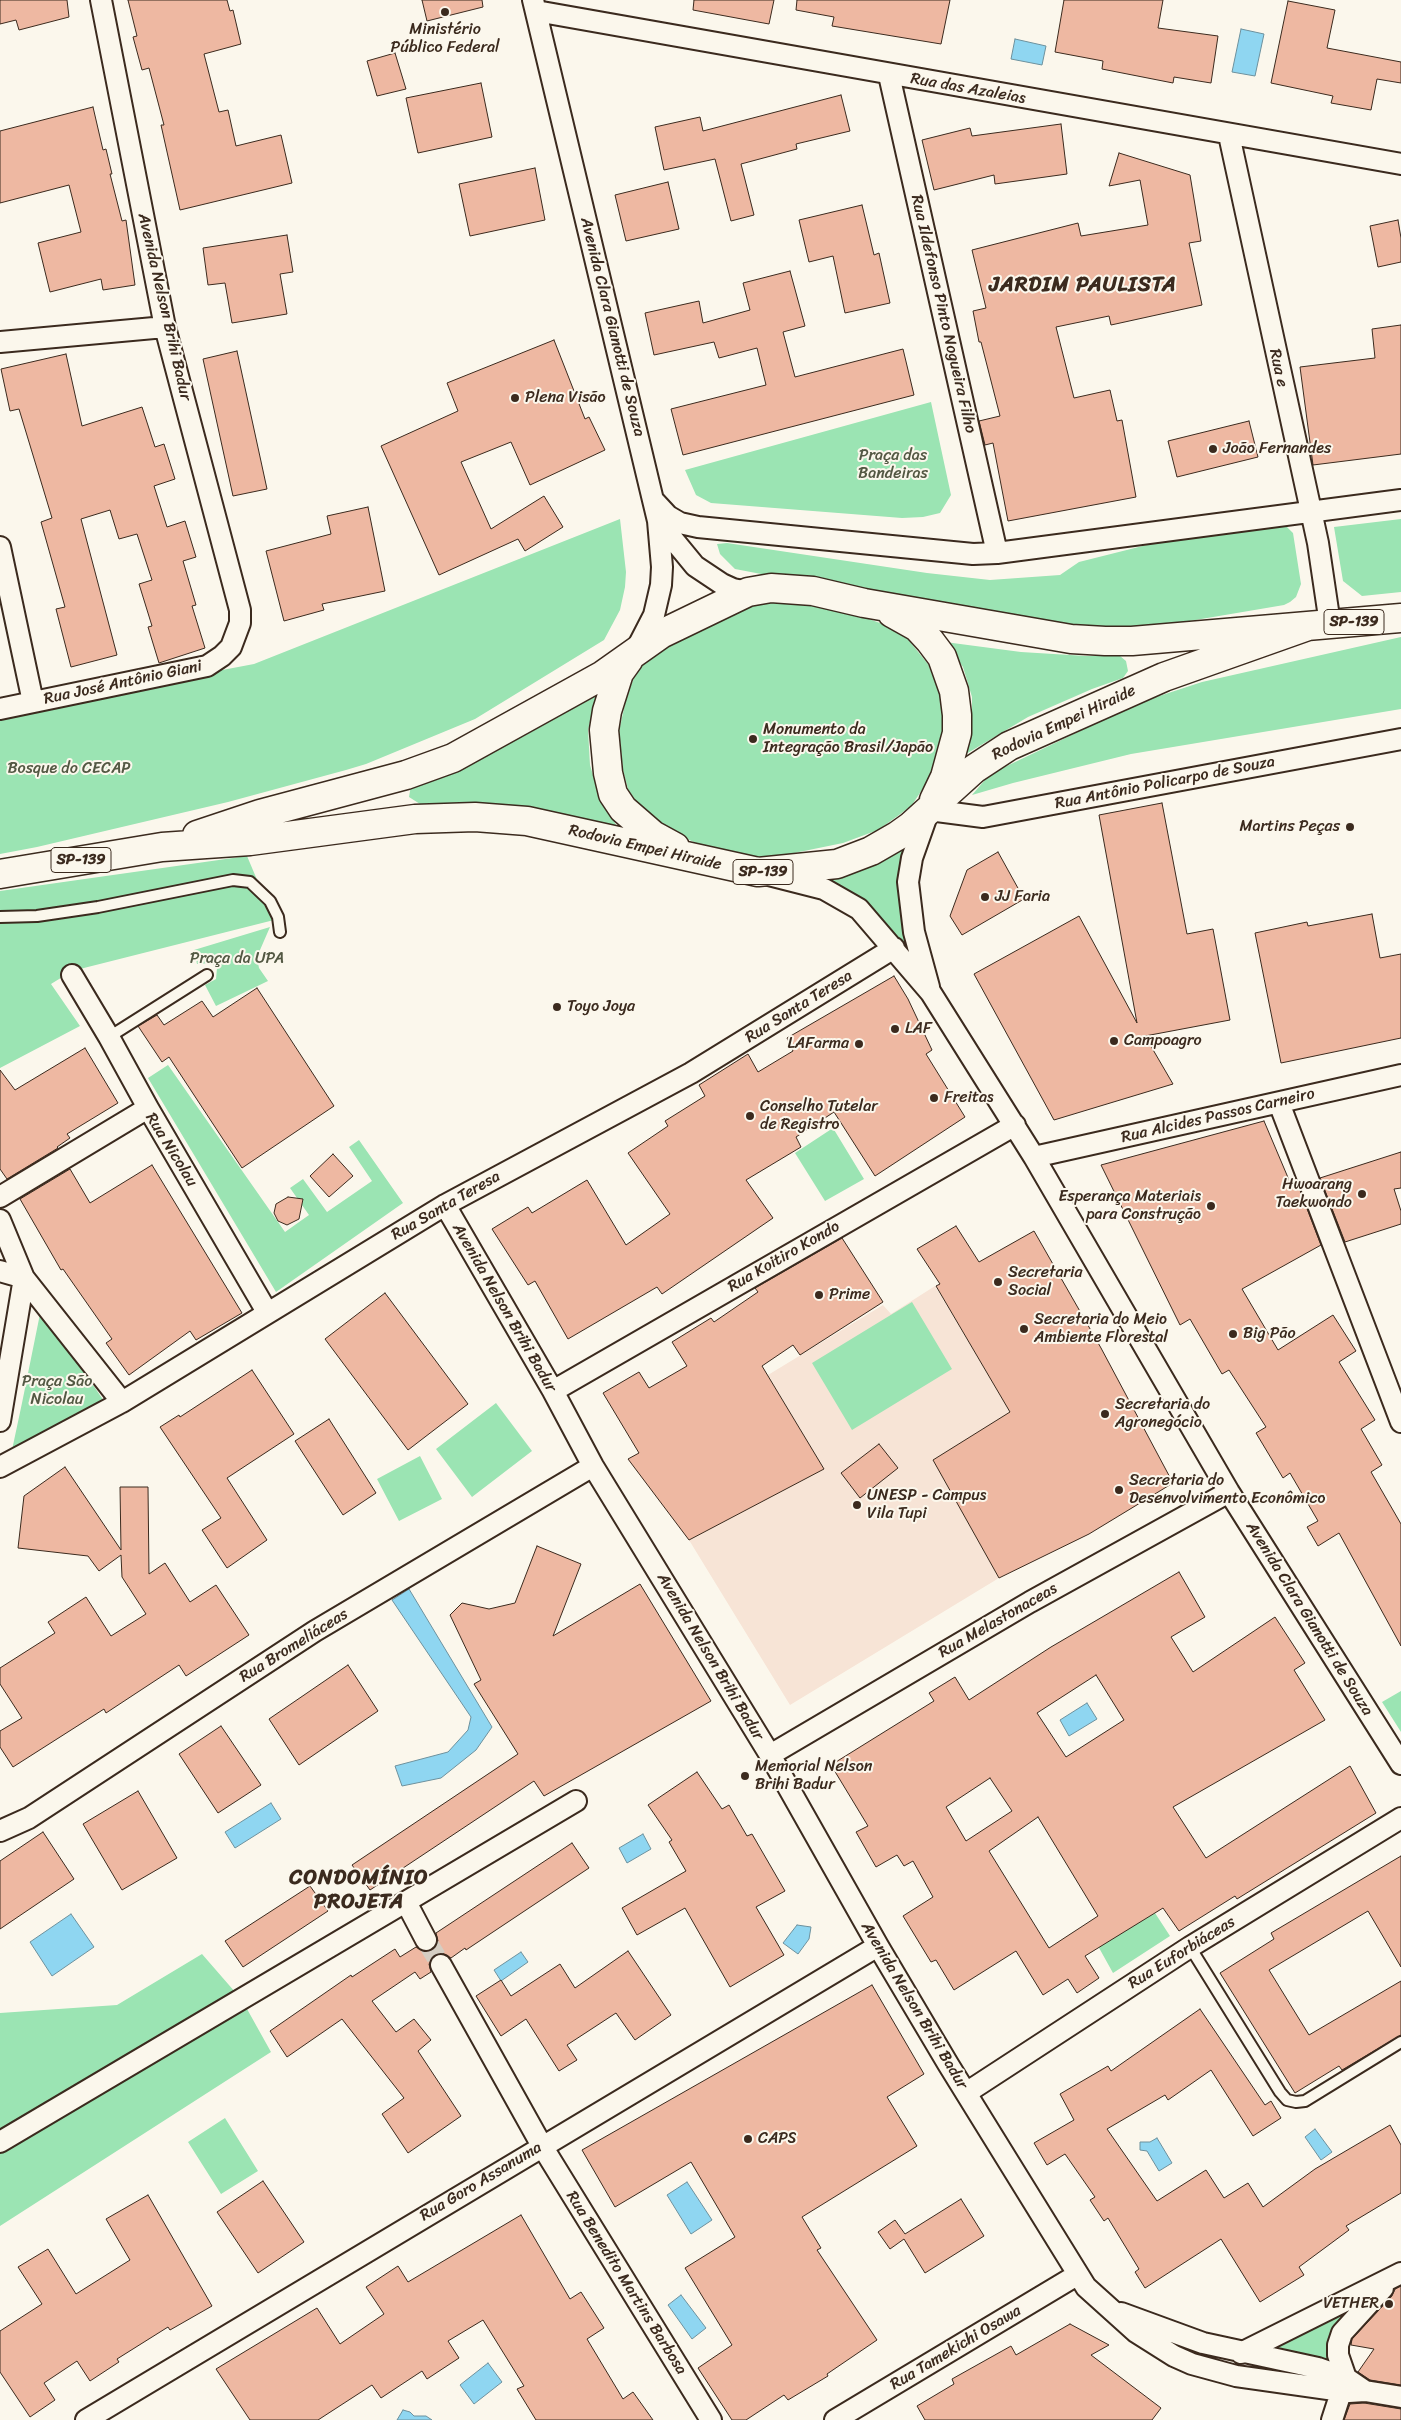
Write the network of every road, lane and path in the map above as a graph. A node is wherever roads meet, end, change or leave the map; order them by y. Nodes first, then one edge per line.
1 (101, 0) edge
2 (534, 5) edge
3 (889, 75) junction
4 (1229, 135) junction
5 (1401, 164) edge
6 (165, 327) junction
7 (0, 342) edge
8 (1401, 500) edge
9 (1310, 511) junction
10 (656, 512) junction
11 (0, 547) edge
12 (997, 553) junction
13 (748, 592) junction
14 (864, 603) junction
15 (240, 610) joint
16 (1401, 618) edge
17 (1319, 625) junction
18 (634, 652) junction
19 (33, 702) junction
20 (0, 709) edge
21 (1401, 739) edge
22 (929, 810) junction
23 (162, 847) junction
24 (716, 864) junction
25 (758, 872) junction
26 (0, 874) edge
27 (0, 917) edge
28 (280, 932) dead end
29 (894, 948) junction
30 (72, 975) dead end
31 (207, 975) dead end
32 (931, 993) junction
33 (109, 1036) junction
34 (1401, 1075) edge
35 (1279, 1103) junction
36 (148, 1108) junction
37 (1014, 1124) junction
38 (1034, 1157) junction
39 (0, 1198) edge
40 (445, 1205) junction
41 (0, 1220) edge
42 (0, 1271) edge
43 (24, 1278) junction
44 (267, 1312) junction
45 (553, 1391) junction
46 (122, 1402) junction
47 (0, 1421) edge
48 (1401, 1422) edge
49 (593, 1466) junction
50 (0, 1467) edge
51 (1229, 1492) junction
52 (770, 1756) junction
53 (1401, 1764) edge
54 (576, 1801) dead end
55 (1401, 1818) edge
56 (0, 1831) edge
57 (406, 1902) junction
58 (426, 1940) tunnel mouth
59 (878, 1946) junction
60 (1190, 1946) junction
61 (441, 1965) tunnel mouth
62 (1401, 2042) edge
63 (966, 2092) junction
64 (0, 2142) edge
65 (542, 2146) junction
66 (1078, 2275) junction
67 (1397, 2275) edge
68 (1108, 2308) junction
69 (1241, 2353) junction
70 (1236, 2376) junction
71 (1344, 2385) junction
72 (1401, 2397) edge
73 (86, 2420) edge
74 (711, 2420) edge
75 (835, 2420) edge
76 (1332, 2420) edge

1 - 6 street, Avenida Nelson Brihi Badur
2 - 3 street, Rua das Azaleias
2 - 10 street, Avenida Clara Gianotti de Souza
3 - 4 street, Rua das Azaleias
3 - 12 street, Rua Ildefonso Pinto Nogueira Filho
4 - 5 street, Rua das Azaleias
4 - 9 street, Rua e
6 - 7 street
6 - 15 street, Avenida Nelson Brihi Badur
8 - 9 street
9 - 12 street
9 - 17 street, Rua e
10 - 12 street
10 - 13 street
10 - 18 street, Avenida Clara Gianotti de Souza
11 - 19 street
13 - 14 main road, Rodovia Empei Hiraide / SP-139
13 - 18 main road, Rodovia Empei Hiraide / SP-139
14 - 17 main road, Rodovia Empei Hiraide / SP-139
14 - 22 main road
15 - 19 street, Rua José Antônio Giani
16 - 17 main road, Rodovia Empei Hiraide / SP-139
17 - 22 main road, Rodovia Empei Hiraide / SP-139
18 - 23 main road, Rodovia Empei Hiraide / SP-139
18 - 24 main road
19 - 20 street, Rua José Antônio Giani
21 - 22 street, Rua Antônio Policarpo de Souza
22 - 25 main road, Rodovia Empei Hiraide / SP-139
22 - 32 street
23 - 24 main road, Rodovia Empei Hiraide / SP-139
23 - 26 main road, Rodovia Empei Hiraide / SP-139
24 - 25 main road, Rodovia Empei Hiraide / SP-139
25 - 29 street, Avenida Clara Gianotti de Souza
27 - 28 lane
29 - 32 street, Avenida Clara Gianotti de Souza
29 - 40 street, Rua Santa Teresa
30 - 33 street
31 - 33 lane
32 - 37 street, Avenida Clara Gianotti de Souza
33 - 36 street
34 - 35 street, Rua Alcides Passos Carneiro
35 - 38 street, Rua Alcides Passos Carneiro
35 - 48 street
36 - 39 street, Rua Nicolau
36 - 44 street, Rua Nicolau
37 - 38 street, Avenida Clara Gianotti de Souza
37 - 45 street, Rua Koitiro Kondo
38 - 51 street, Avenida Clara Gianotti de Souza
40 - 44 street, Rua Santa Teresa
40 - 45 street, Avenida Nelson Brihi Badur
41 - 43 street
42 - 43 street
43 - 46 street
43 - 47 street
44 - 46 street, Rua Santa Teresa
45 - 49 street, Avenida Nelson Brihi Badur
46 - 50 street, Rua Santa Teresa
49 - 52 street, Avenida Nelson Brihi Badur
49 - 56 street, Rua Bromeliáceas
51 - 52 street, Rua Melastonaceas
51 - 53 street, Avenida Clara Gianotti de Souza
52 - 59 street, Avenida Nelson Brihi Badur
54 - 57 street
55 - 60 street, Rua Euforbiáceas
57 - 58 street
57 - 64 street
59 - 63 street, Avenida Nelson Brihi Badur
59 - 65 street, Rua Goro Assanuma
60 - 62 lane
60 - 63 street, Rua Euforbiáceas
61 - 65 street, Rua Benedito Martins Barbosa
63 - 66 street, Avenida Nelson Brihi Badur
65 - 73 street, Rua Goro Assanuma
65 - 74 street, Rua Benedito Martins Barbosa
66 - 68 street, Avenida Nelson Brihi Badur
66 - 75 street, Rua Tamekichi Osawa
67 - 69 street
67 - 71 street
68 - 69 street, Avenida Nelson Brihi Badur
68 - 70 street, Avenida Nelson Brihi Badur
69 - 70 street
69 - 71 street, Avenida Nelson Brihi Badur
70 - 71 street, Avenida Nelson Brihi Badur
71 - 72 street, Avenida Nelson Brihi Badur
71 - 76 street

